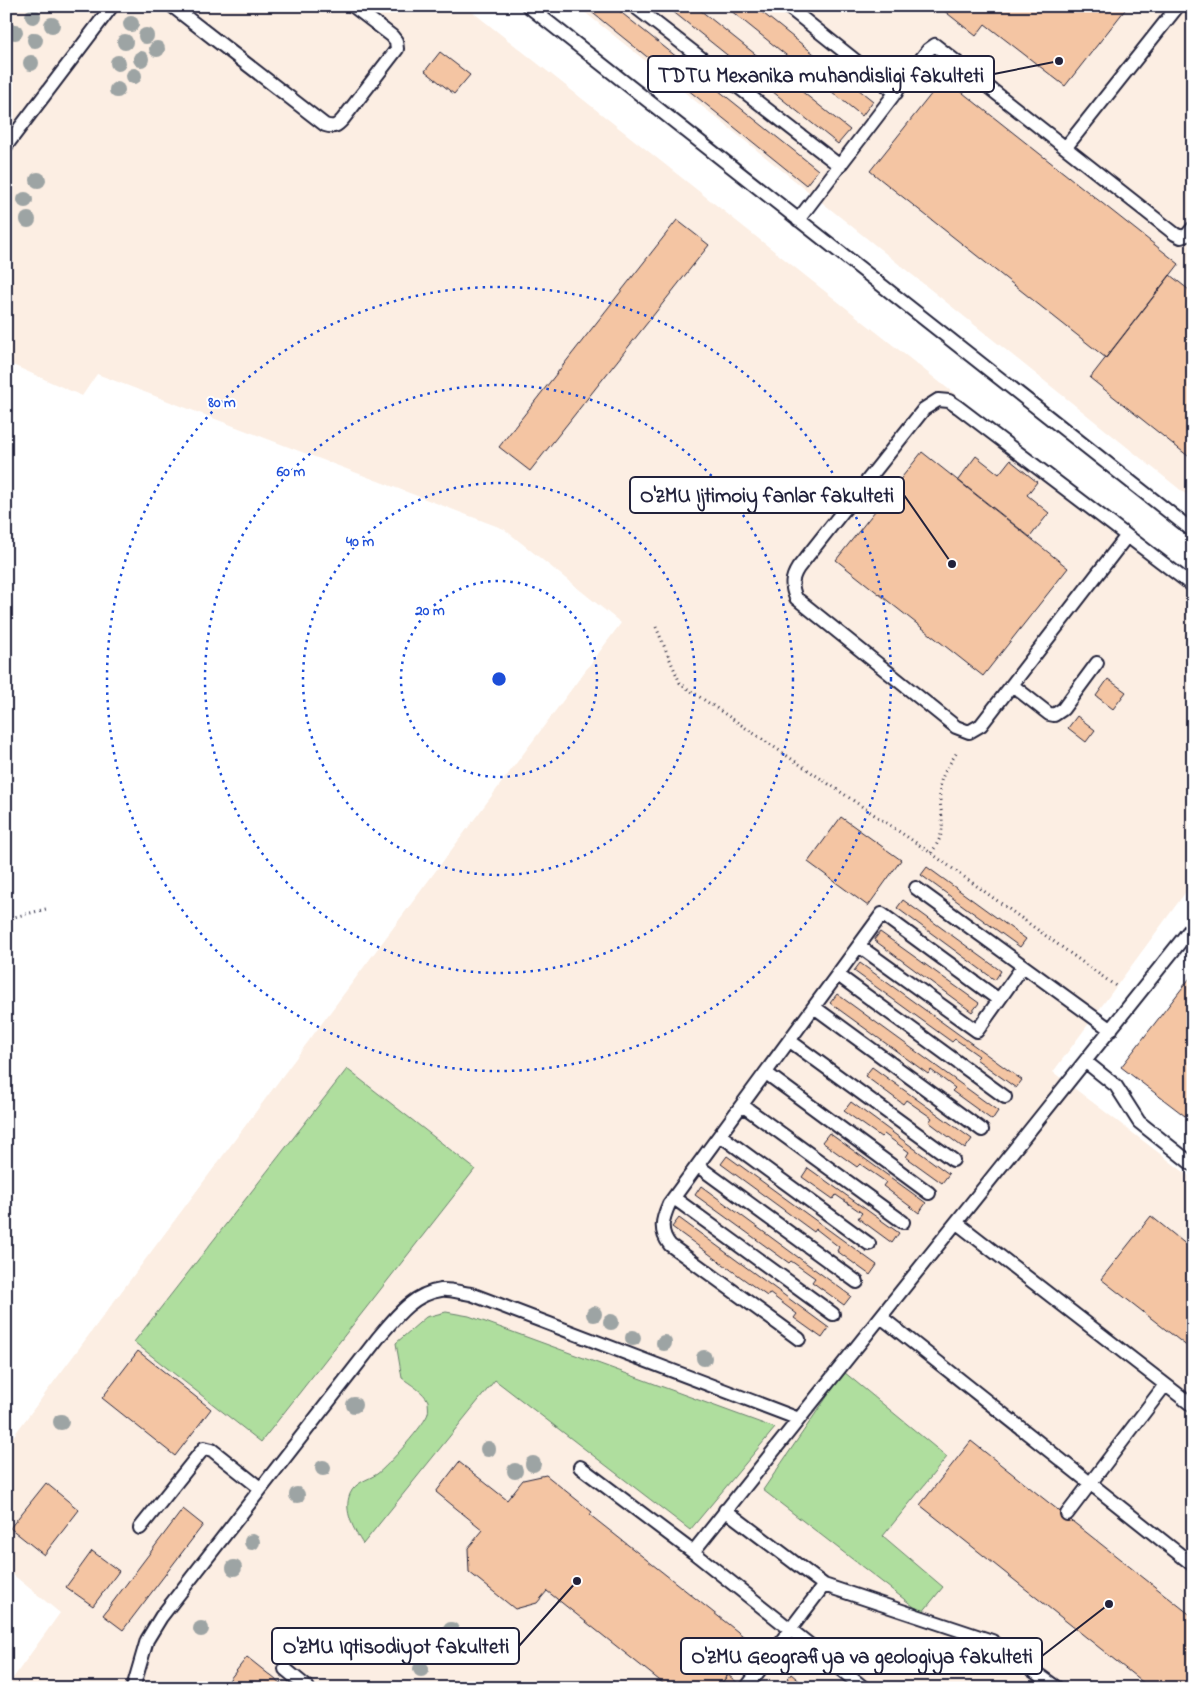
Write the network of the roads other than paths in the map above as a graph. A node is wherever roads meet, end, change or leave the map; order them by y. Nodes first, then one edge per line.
1 (112, 6) edge
2 (172, 6) edge
3 (354, 6) edge
4 (528, 6) edge
5 (634, 6) edge
6 (787, 6) edge
7 (1178, 6) edge
8 (896, 93) junction
9 (6, 146) edge
10 (1066, 147) junction
11 (840, 166) junction
12 (798, 220) junction
13 (1193, 228) edge
14 (1193, 531) edge
15 (1126, 537) junction
16 (1193, 586) edge
17 (1097, 663) dead end
18 (1012, 685) junction
19 (916, 888) dead end
20 (1193, 926) edge
21 (859, 946) junction
22 (1023, 966) junction
23 (838, 975) junction
24 (999, 1000) junction
25 (814, 1008) junction
26 (1111, 1030) junction
27 (790, 1041) junction
28 (1086, 1062) junction
29 (766, 1073) junction
30 (1005, 1098) dead end
31 (742, 1105) junction
32 (982, 1130) dead end
33 (720, 1135) junction
34 (953, 1160) dead end
35 (1193, 1165) edge
36 (698, 1166) junction
37 (929, 1193) dead end
38 (674, 1198) junction
39 (903, 1222) dead end
40 (957, 1223) junction
41 (869, 1244) dead end
42 (857, 1282) dead end
43 (833, 1314) dead end
44 (881, 1317) junction
45 (799, 1339) dead end
46 (1165, 1385) junction
47 (1193, 1406) edge
48 (799, 1419) junction
49 (580, 1467) dead end
50 (1090, 1484) junction
51 (260, 1488) junction
52 (725, 1510) junction
53 (1066, 1514) dead end
54 (140, 1528) dead end
55 (692, 1552) junction
56 (1193, 1565) edge
57 (824, 1585) junction
58 (790, 1629) junction
59 (285, 1669) dead end
60 (133, 1688) edge
61 (308, 1688) edge
62 (746, 1688) edge
63 (864, 1688) edge
64 (1057, 1688) edge

1 - 9 lane
2 - 3 lane
4 - 12 lane
5 - 11 lane
6 - 8 lane
7 - 10 lane
8 - 10 lane
8 - 11 lane
10 - 13 lane
11 - 12 lane
12 - 14 lane
15 - 16 lane
15 - 18 lane
15 - 18 lane
17 - 18 lane
19 - 22 lane
20 - 26 lane
21 - 23 lane
21 - 24 lane
21 - 24 lane
22 - 24 lane
22 - 26 lane
23 - 25 lane
23 - 30 lane
25 - 27 lane
25 - 32 lane
26 - 28 lane
27 - 29 lane
27 - 34 lane
28 - 35 lane
28 - 40 lane
29 - 31 lane
29 - 37 lane
31 - 33 lane
31 - 39 lane
33 - 36 lane
33 - 41 lane
36 - 38 lane
36 - 42 lane
38 - 43 lane
38 - 45 lane
40 - 44 lane
40 - 46 lane
44 - 48 lane
44 - 50 lane
46 - 47 lane
46 - 50 lane
48 - 51 lane
48 - 52 lane
49 - 55 lane
50 - 53 lane
50 - 56 lane
51 - 54 lane
51 - 60 lane
52 - 55 lane
52 - 57 lane
55 - 58 lane
57 - 58 lane
57 - 64 lane
58 - 62 lane
58 - 63 lane
59 - 61 lane

